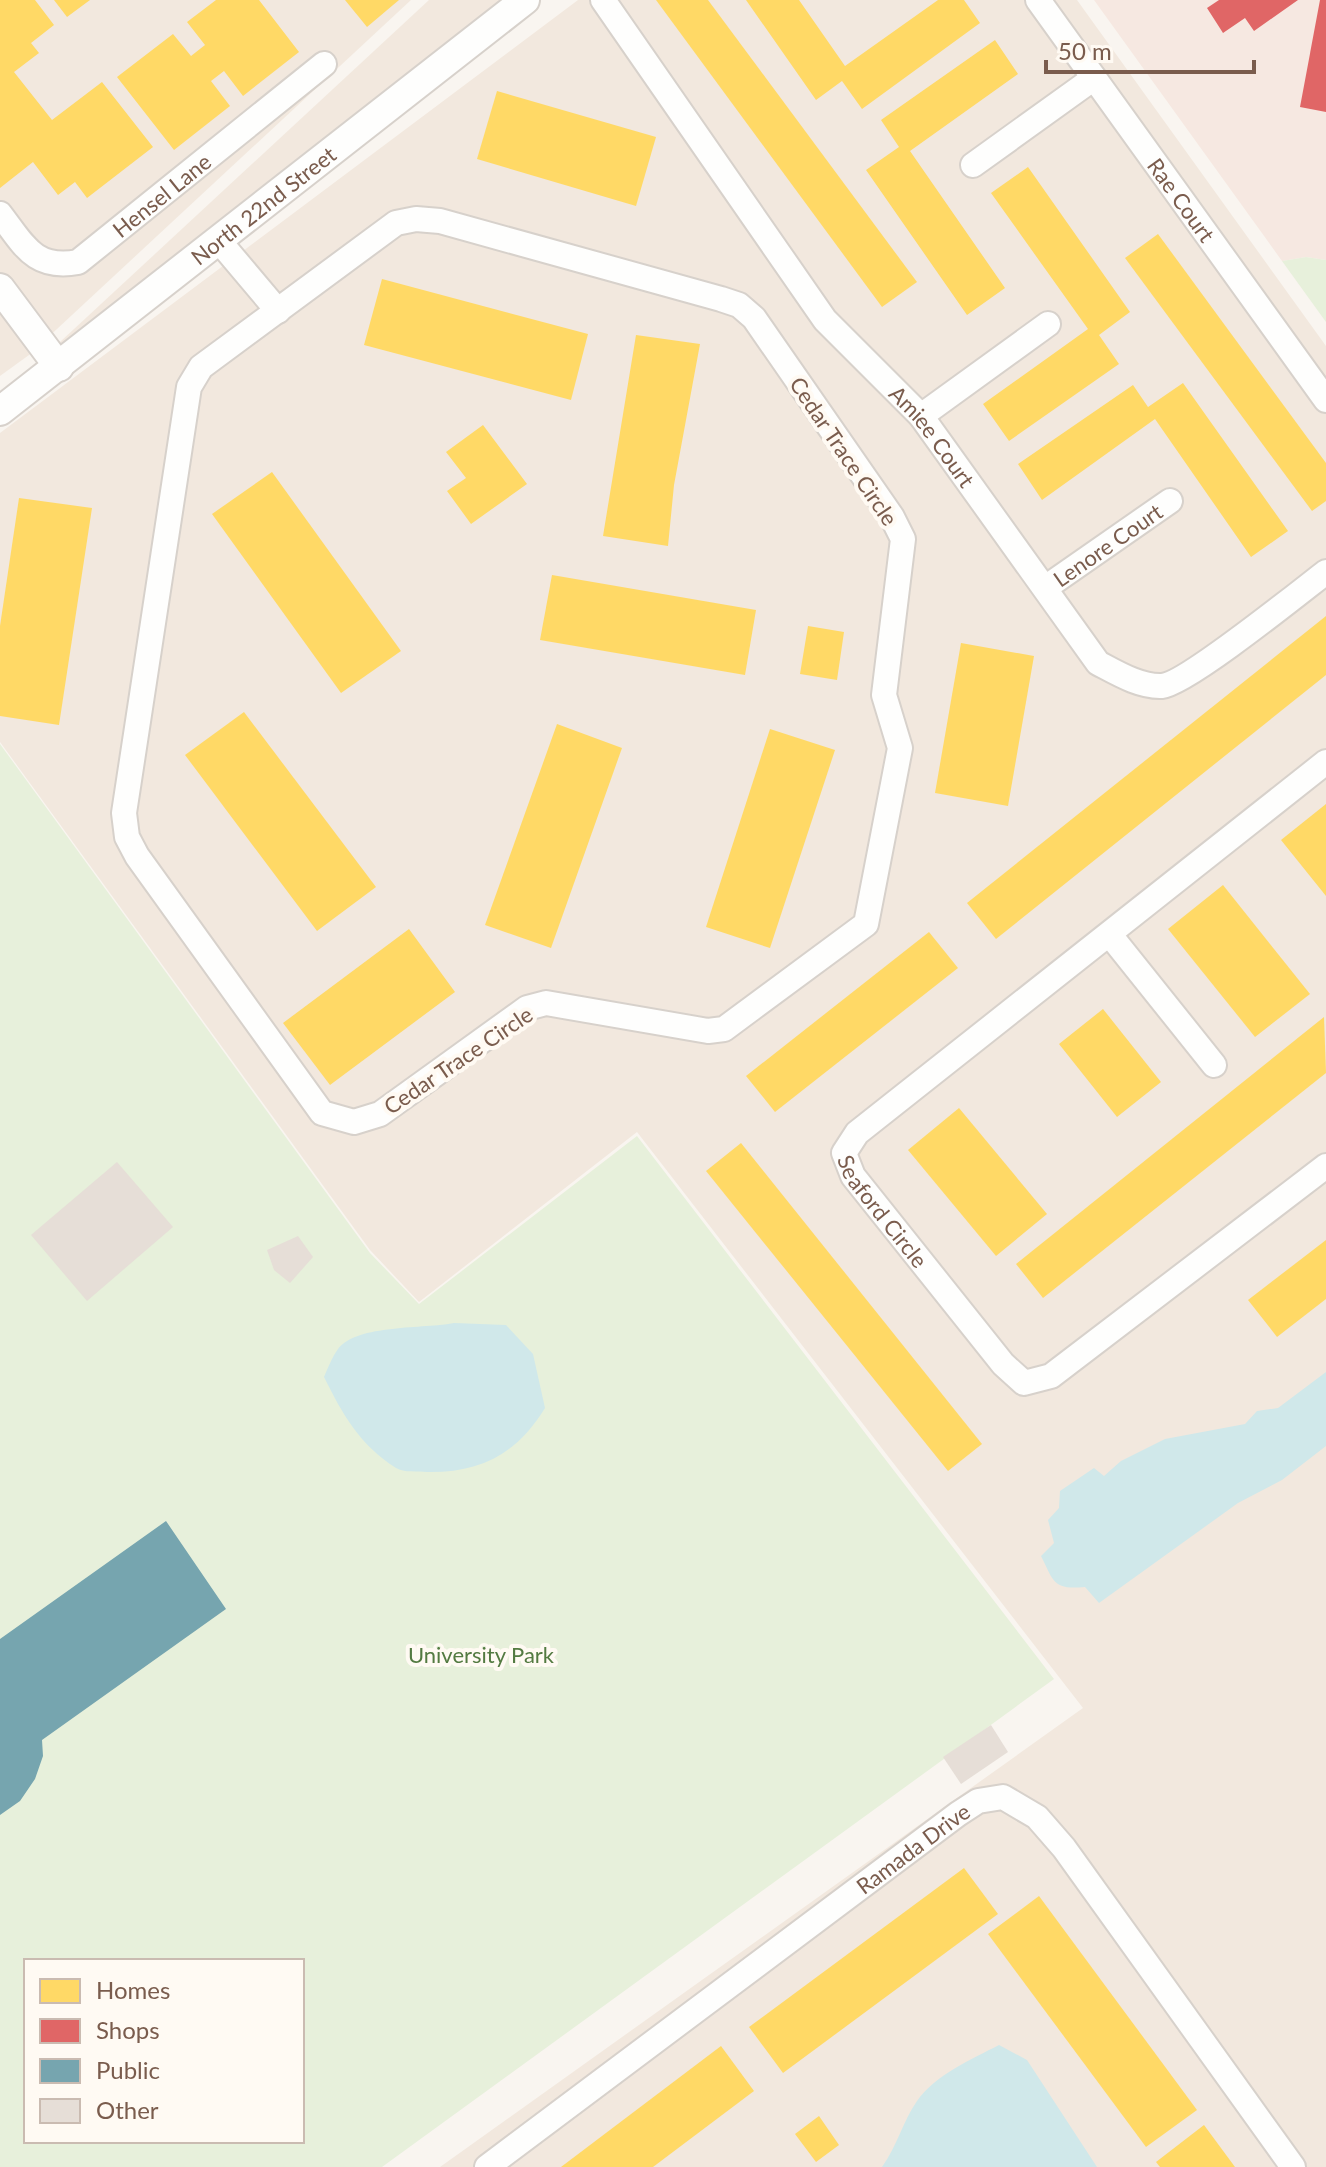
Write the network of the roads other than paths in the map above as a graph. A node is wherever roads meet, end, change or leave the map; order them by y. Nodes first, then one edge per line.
1 (525, 0) edge
2 (603, 0) edge
3 (1038, 0) edge
4 (324, 64) dead end
5 (1094, 78) junction
6 (973, 165) dead end
7 (0, 214) edge
8 (219, 241) junction
9 (0, 288) edge
10 (278, 311) junction
11 (1048, 324) dead end
12 (59, 367) junction
13 (1326, 400) edge
14 (0, 411) edge
15 (921, 416) junction
16 (1170, 501) dead end
17 (1326, 572) edge
18 (1045, 588) junction
19 (1326, 762) edge
20 (1110, 935) junction
21 (1214, 1065) dead end
22 (1326, 1166) edge
23 (487, 2167) edge
24 (1293, 2167) edge

1 - 8 street, North 22nd Street
2 - 15 street, Amiee Court
3 - 5 street, Rae Court
4 - 7 street, Hensel Lane
5 - 6 street
5 - 13 street, Rae Court
8 - 10 street
8 - 12 street, North 22nd Street
9 - 12 street
10 - 10 street, Cedar Trace Circle
11 - 15 street
12 - 14 street, North 22nd Street
15 - 18 street, Amiee Court
16 - 18 street, Lenore Court
17 - 18 street, Amiee Court
19 - 20 street, Seaford Circle
20 - 21 street
20 - 22 street, Seaford Circle
23 - 24 street, Ramada Drive

